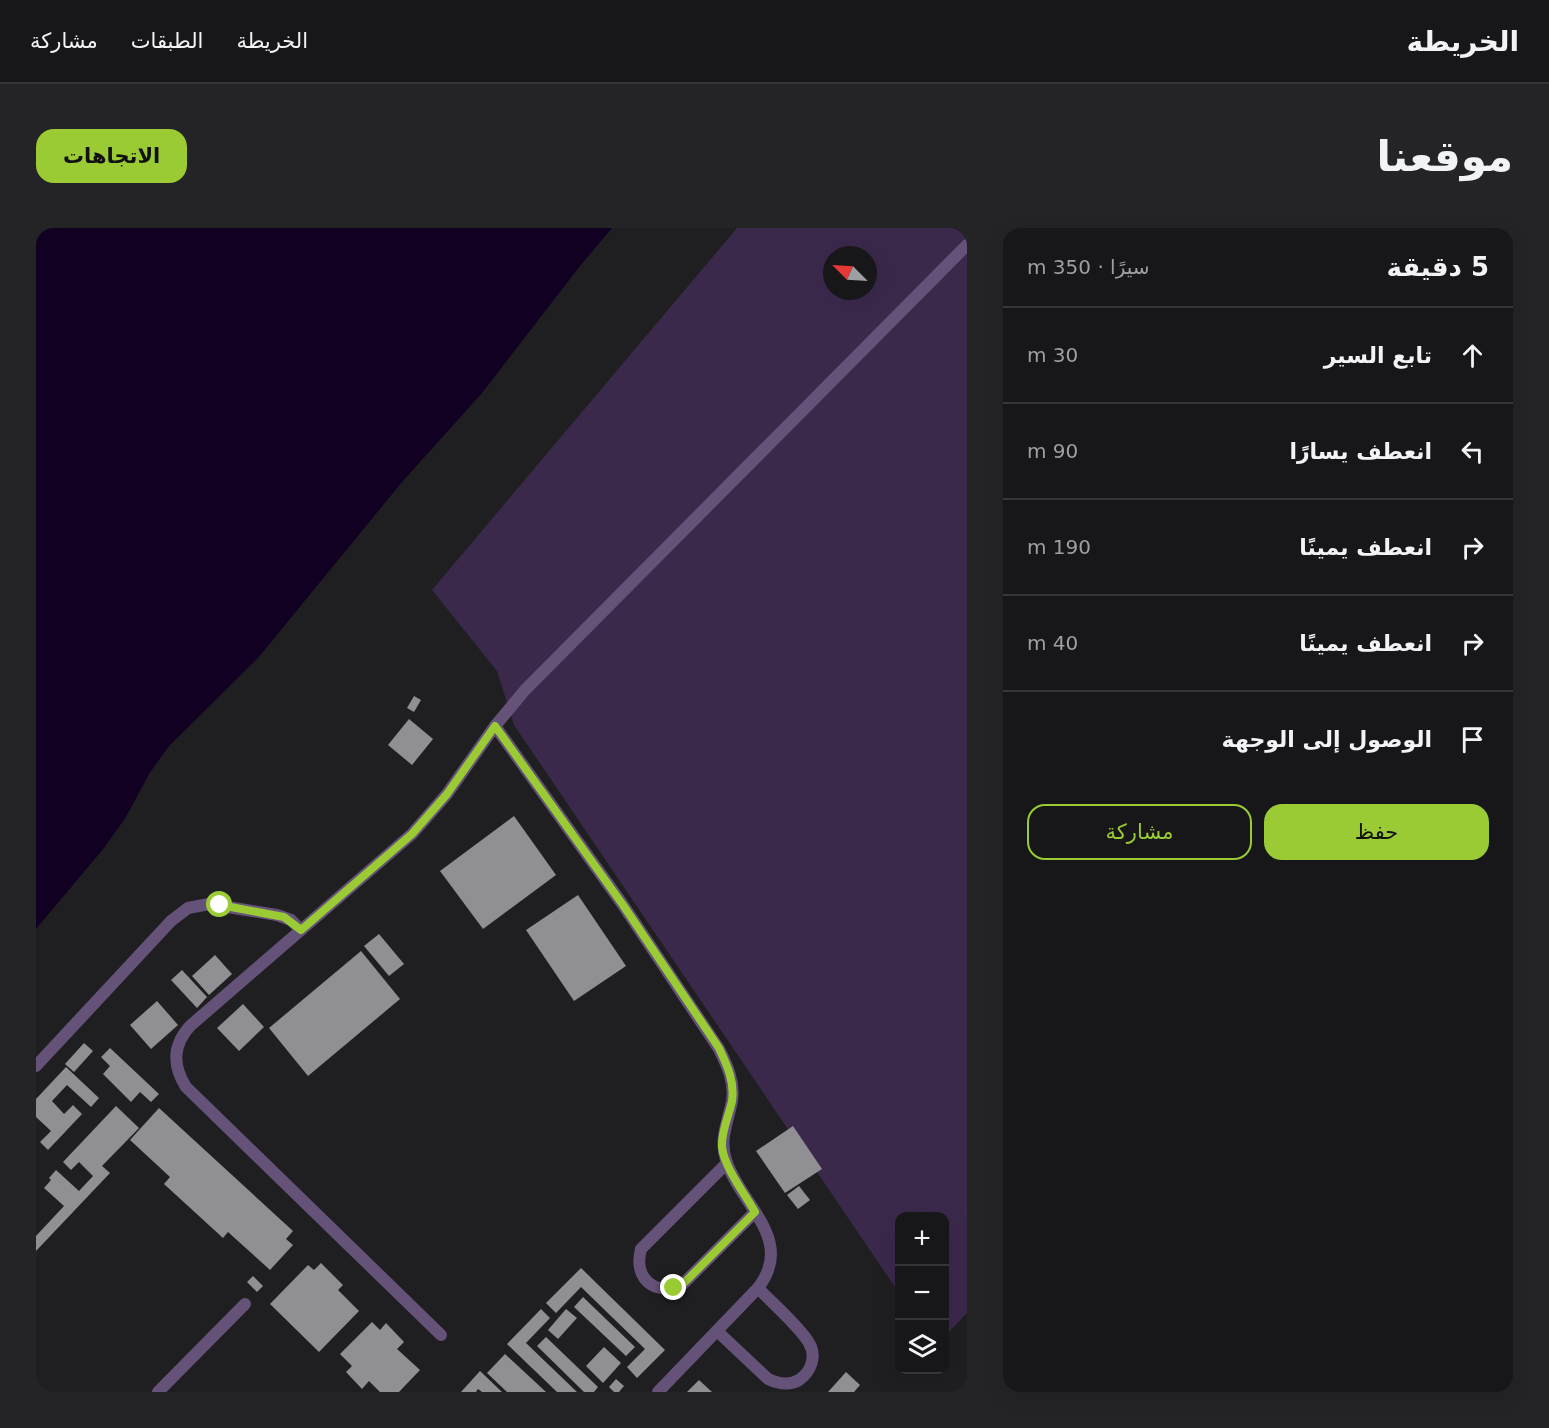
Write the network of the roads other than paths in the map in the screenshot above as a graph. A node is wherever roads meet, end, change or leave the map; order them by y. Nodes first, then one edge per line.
1 (967, 245) edge
2 (495, 726) junction
3 (301, 930) junction
4 (36, 1066) edge
5 (727, 1163) junction
6 (755, 1212) junction
7 (758, 1288) junction
8 (245, 1304) dead end
9 (717, 1331) junction
10 (441, 1335) dead end
11 (158, 1392) edge
12 (658, 1392) edge

1 - 2 lane
2 - 3 lane
2 - 5 lane
3 - 4 lane
3 - 10 lane
5 - 6 lane
5 - 6 lane
6 - 7 lane
7 - 9 lane
7 - 9 lane
8 - 11 lane
9 - 12 lane

